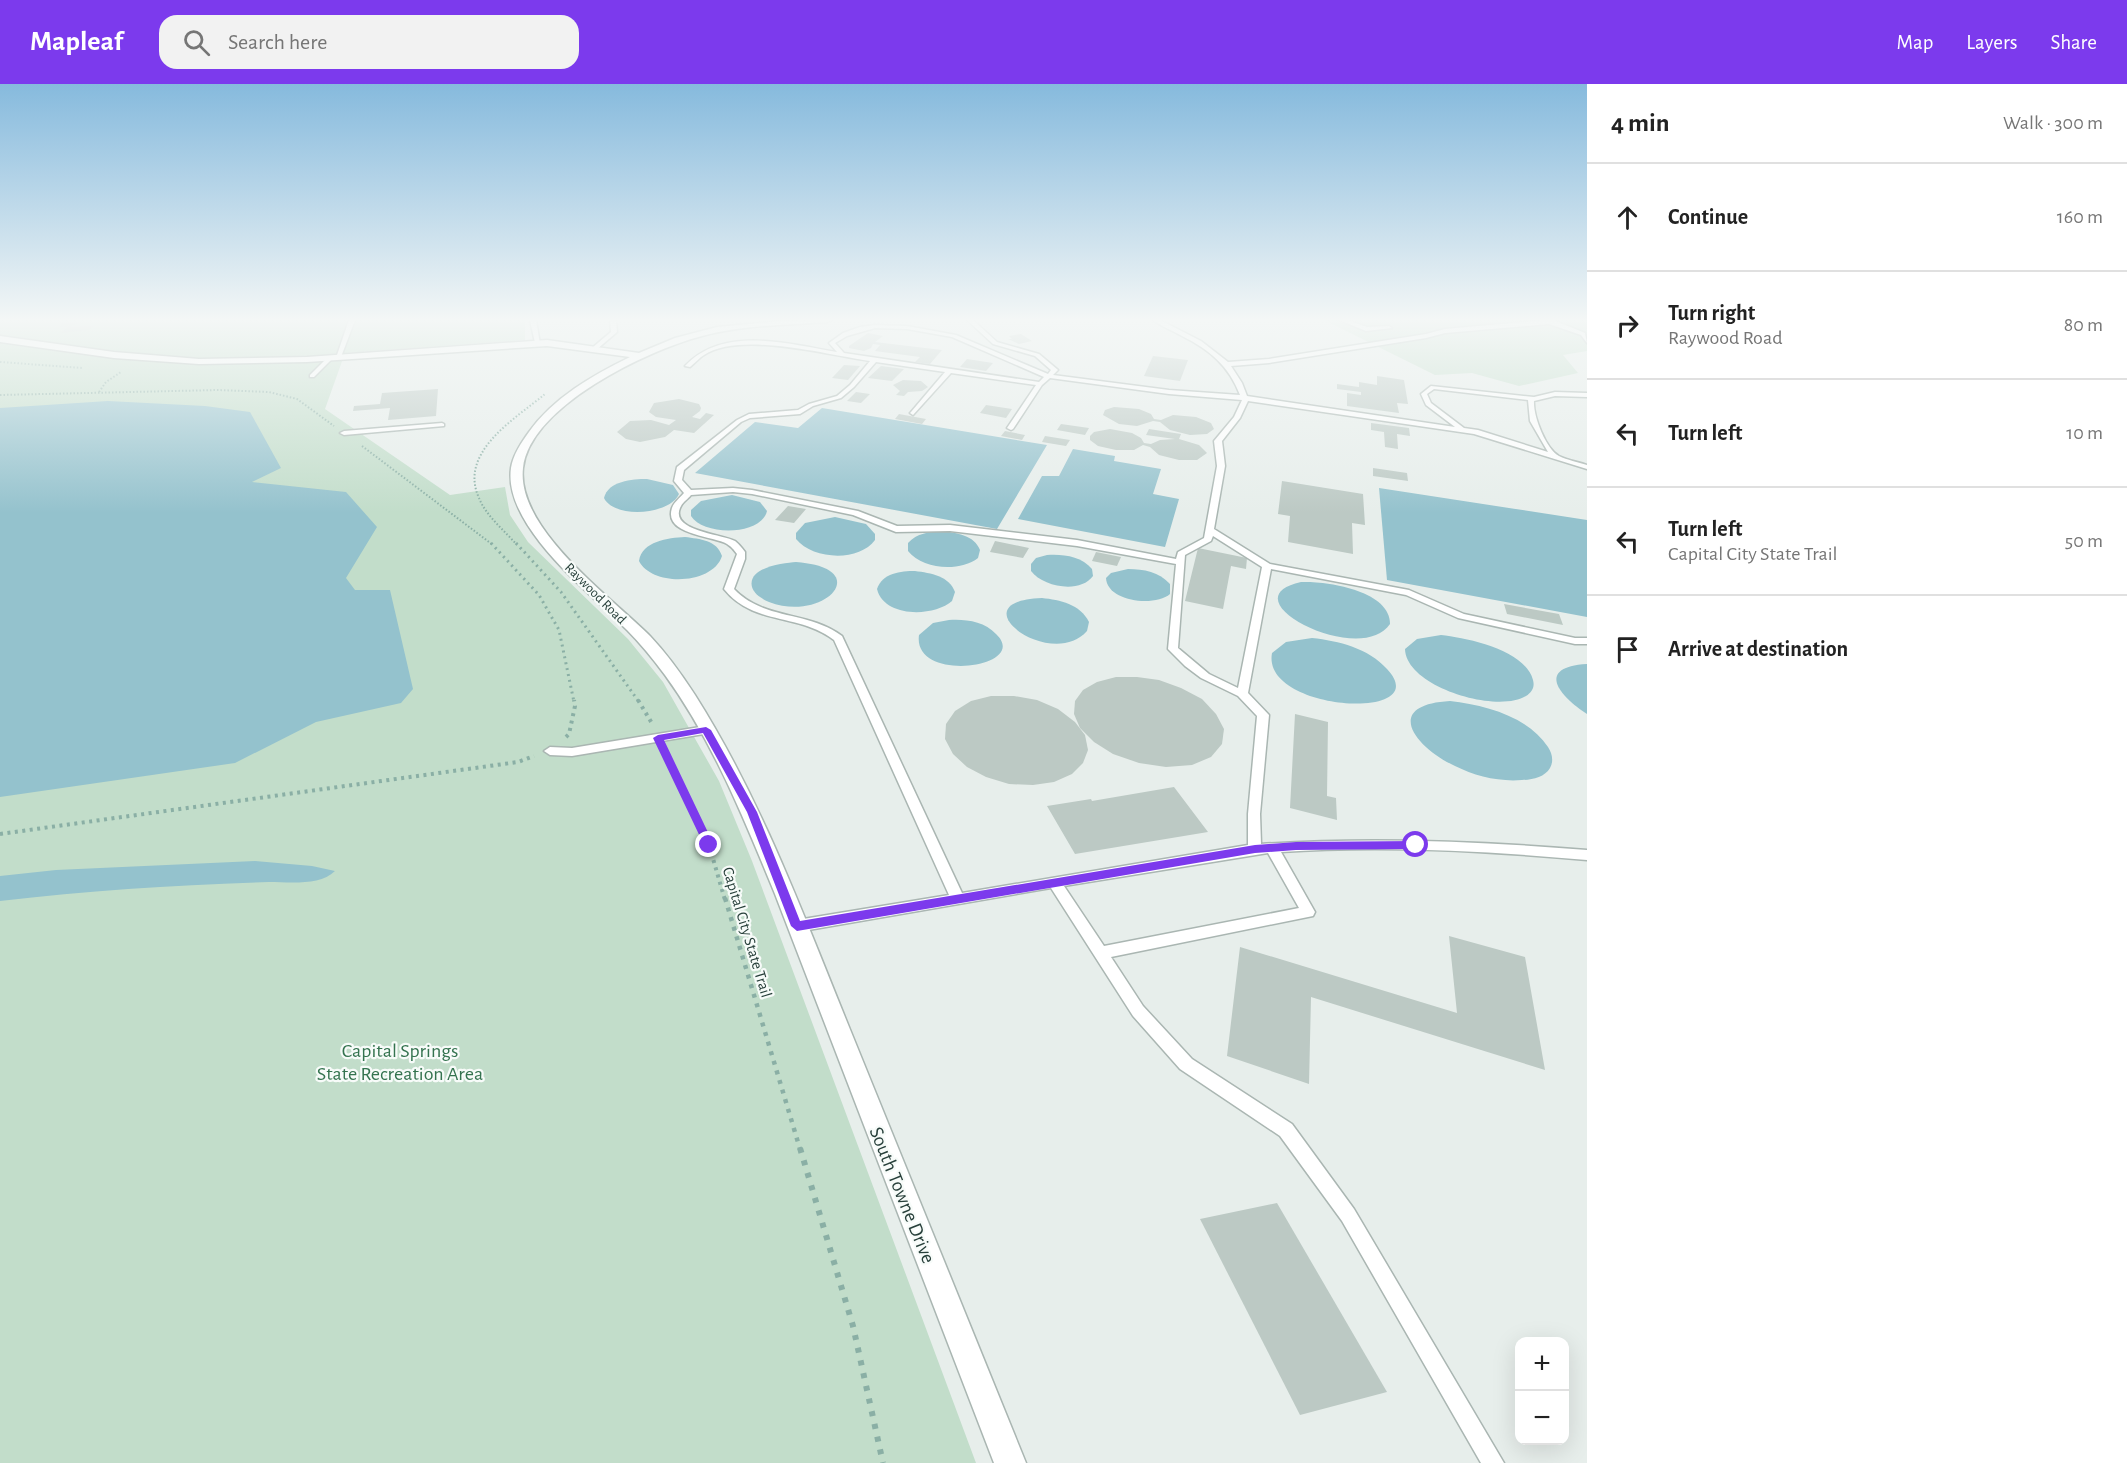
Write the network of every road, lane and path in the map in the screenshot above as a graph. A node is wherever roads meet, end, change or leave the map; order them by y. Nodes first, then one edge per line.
1 (104, 384) edge
2 (588, 384) edge
3 (853, 384) edge
4 (937, 384) edge
5 (1040, 384) edge
6 (1117, 384) edge
7 (1241, 384) edge
8 (552, 389) dead end
9 (99, 392) junction
10 (0, 395) edge
11 (1587, 395) edge
12 (1533, 399) junction
13 (1245, 400) junction
14 (913, 413) dead end
15 (442, 425) dead end
16 (1011, 429) dead end
17 (1464, 430) junction
18 (344, 433) junction
19 (1555, 456) junction
20 (1587, 467) edge
21 (688, 493) junction
22 (1210, 530) junction
23 (1179, 562) junction
24 (1267, 566) junction
25 (1587, 641) edge
26 (1242, 694) junction
27 (706, 730) junction
28 (658, 738) junction
29 (550, 751) junction
30 (0, 834) edge
31 (1272, 848) junction
32 (1255, 849) junction
33 (1587, 855) edge
34 (1055, 884) junction
35 (958, 900) junction
36 (797, 926) junction
37 (1100, 952) junction
38 (883, 1463) edge
39 (1010, 1463) edge
40 (1493, 1463) edge

1 - 9 path
2 - 27 street, Raywood Road
3 - 21 lane
4 - 14 lane
5 - 16 lane
6 - 13 lane
7 - 13 lane
8 - 28 path, Capital City State Trail
9 - 10 path
9 - 18 path
11 - 12 lane
12 - 17 lane
12 - 19 lane
13 - 17 lane
13 - 22 lane
15 - 18 lane
17 - 19 lane
18 - 29 path
19 - 20 lane
21 - 23 lane
21 - 35 lane
22 - 23 lane
22 - 24 lane
23 - 26 lane
24 - 25 lane
24 - 26 lane
26 - 32 lane
27 - 28 lane
27 - 36 street, Raywood Road
28 - 29 lane
28 - 38 path, Capital City State Trail
29 - 30 path
31 - 32 lane
31 - 33 lane
31 - 37 lane
32 - 34 lane
34 - 35 lane
34 - 37 lane
35 - 36 lane
36 - 39 street, South Towne Drive
37 - 40 lane

